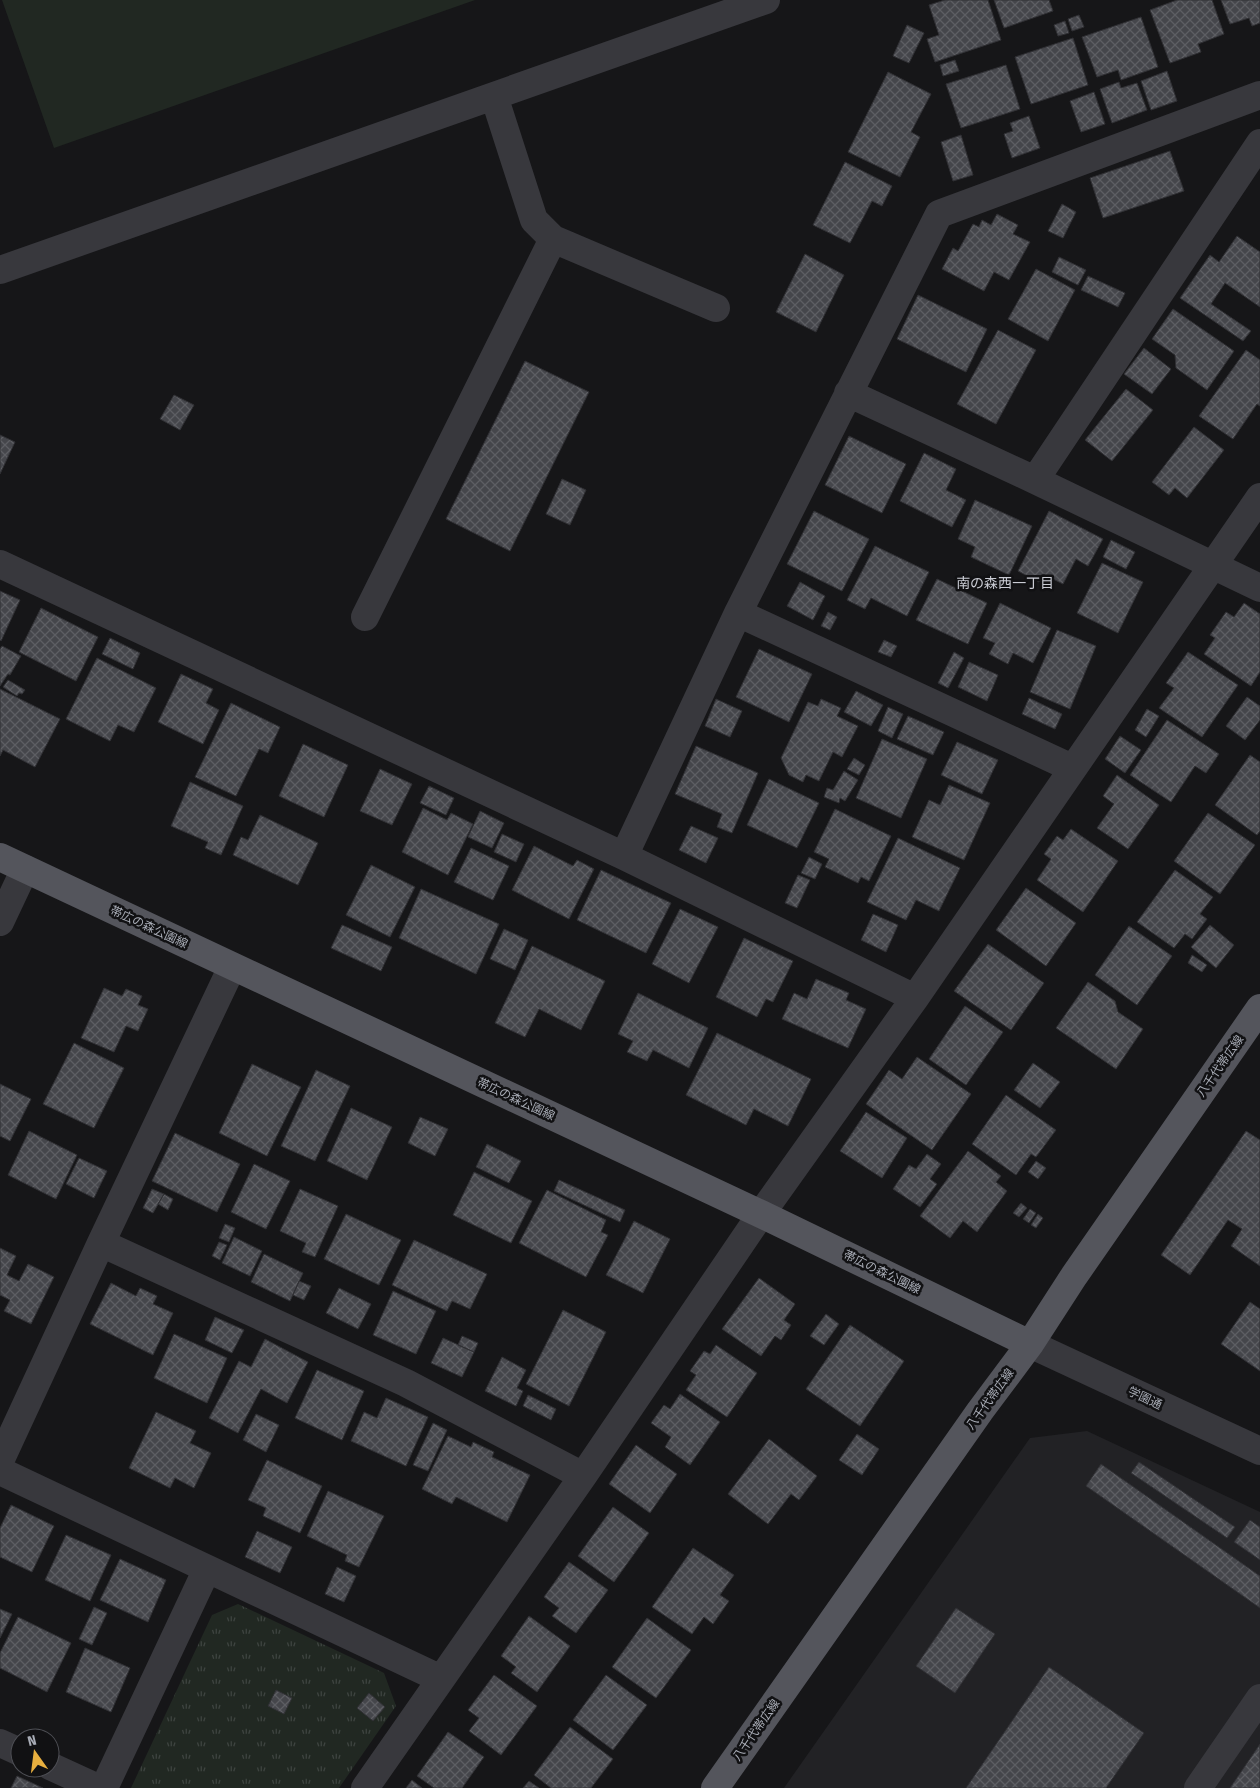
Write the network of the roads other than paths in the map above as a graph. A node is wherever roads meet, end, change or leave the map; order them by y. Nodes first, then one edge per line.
1 (766, 0) edge
2 (1260, 95) edge
3 (494, 96) junction
4 (1260, 143) edge
5 (554, 239) junction
6 (0, 270) edge
7 (716, 308) dead end
8 (848, 393) junction
9 (1035, 480) junction
10 (1260, 497) edge
11 (0, 564) edge
12 (1212, 564) junction
13 (1260, 588) edge
14 (738, 613) junction
15 (365, 617) dead end
16 (1072, 768) junction
17 (624, 856) junction
18 (0, 857) edge
19 (25, 869) junction
20 (0, 922) edge
21 (232, 967) junction
22 (915, 998) junction
23 (1260, 1008) edge
24 (761, 1214) junction
25 (101, 1243) junction
26 (1030, 1344) junction
27 (1260, 1451) edge
28 (0, 1461) edge
29 (0, 1471) edge
30 (583, 1476) junction
31 (207, 1569) junction
32 (441, 1679) junction
33 (1260, 1698) edge
34 (60, 1771) edge
35 (98, 1788) edge
36 (104, 1788) edge
37 (365, 1788) edge
38 (715, 1788) edge
39 (1198, 1788) edge

1 - 3 street
2 - 8 street
3 - 5 street
3 - 6 street
4 - 9 street
5 - 7 street
5 - 15 street
8 - 9 street
8 - 14 street
9 - 12 street
10 - 12 street
11 - 17 street
12 - 13 street
12 - 16 street
14 - 16 street
14 - 17 street
16 - 22 street
17 - 22 street
18 - 19 main road, 帯広の森公園線
19 - 20 street
19 - 21 main road, 帯広の森公園線
21 - 24 main road, 帯広の森公園線
21 - 25 street
22 - 24 street
23 - 26 main road, 八千代帯広線
24 - 26 main road, 帯広の森公園線
24 - 30 street
25 - 28 street
25 - 30 street
26 - 27 street, 学園通
26 - 38 main road, 八千代帯広線
29 - 31 street
30 - 32 street
31 - 32 street
31 - 36 street
32 - 37 street
33 - 39 street
34 - 35 street

